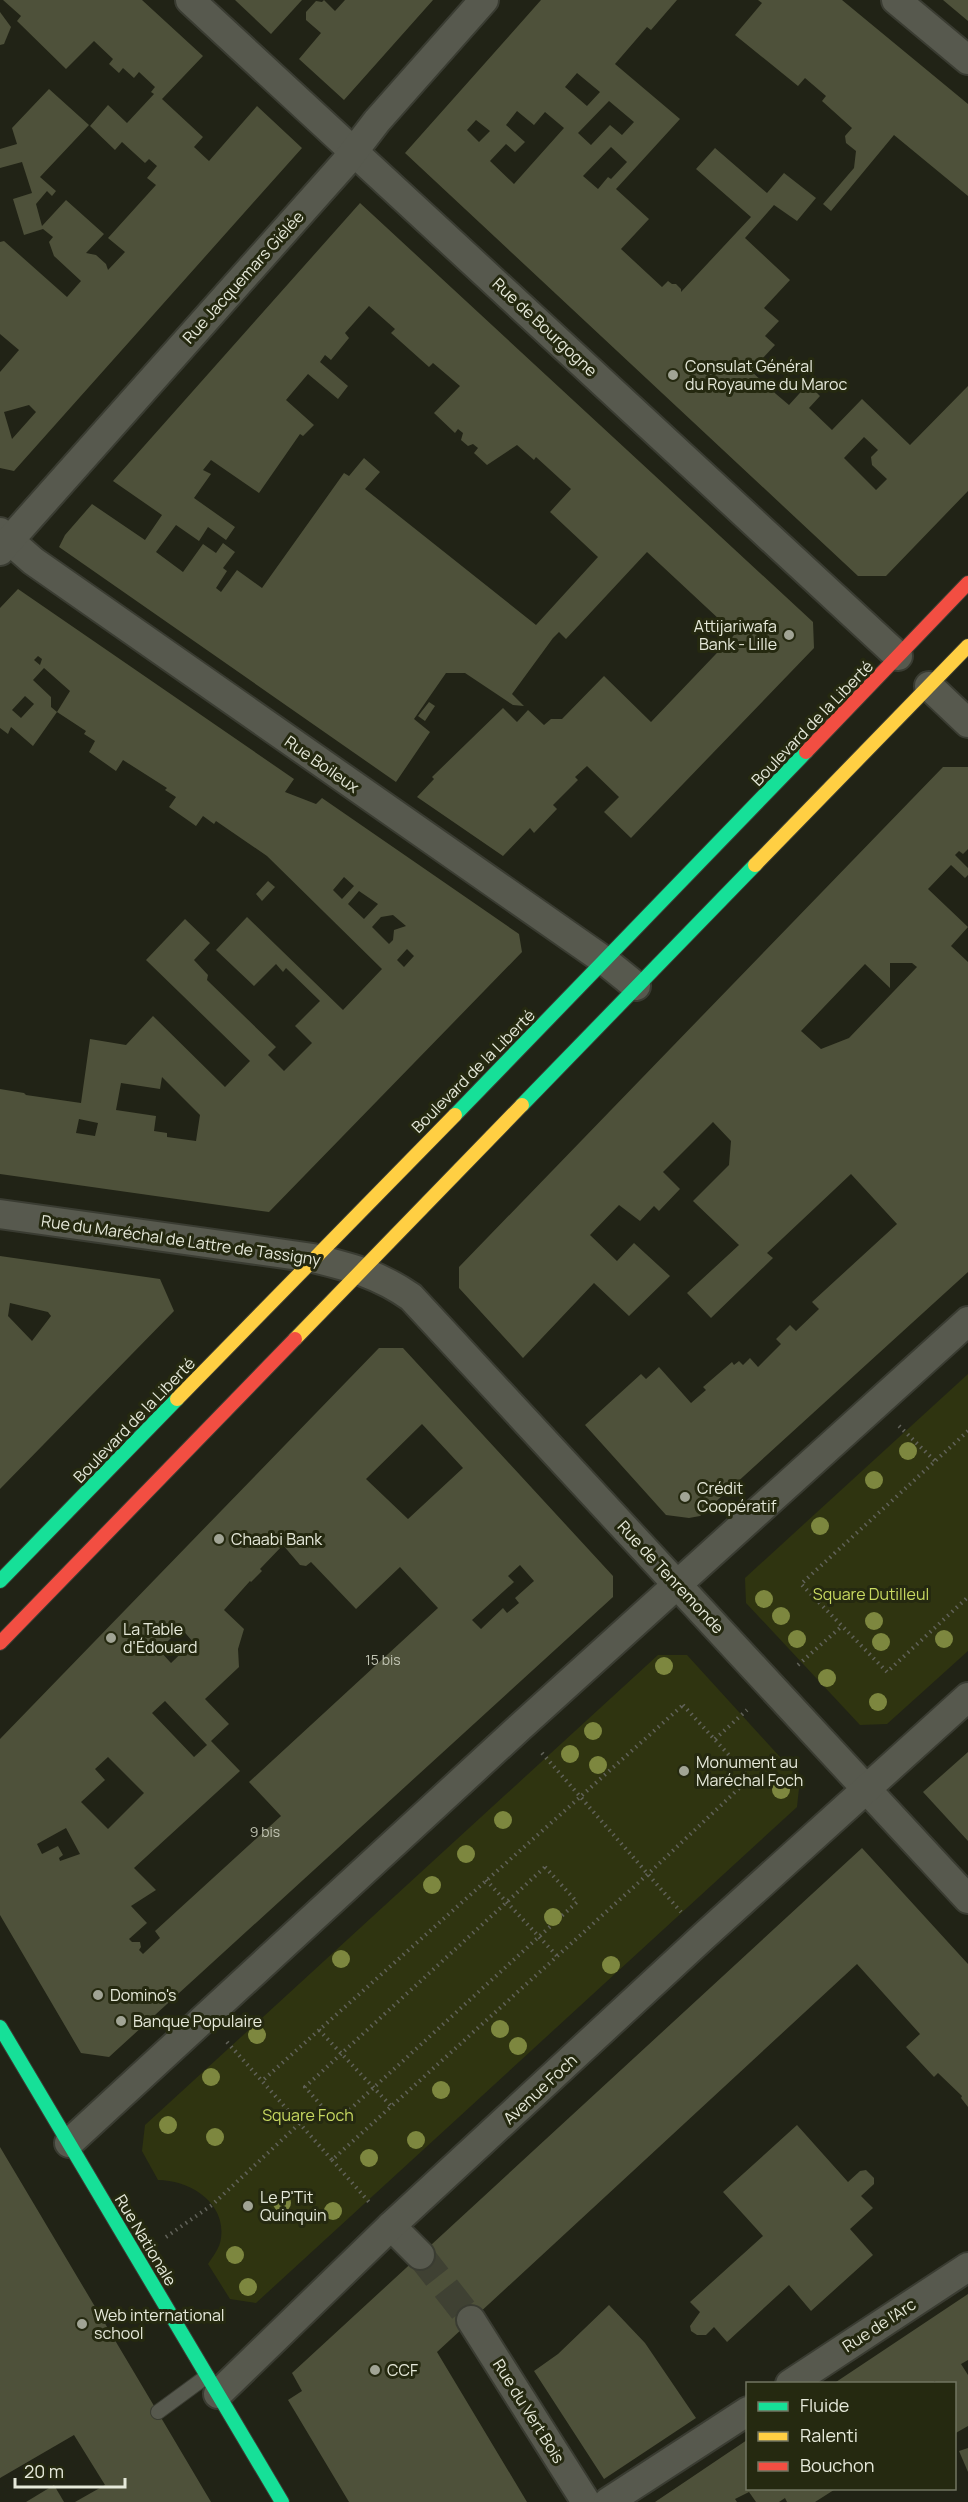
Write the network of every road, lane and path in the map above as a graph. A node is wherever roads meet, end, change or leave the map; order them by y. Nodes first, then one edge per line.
1 (190, 0) edge
2 (484, 0) edge
3 (896, 0) edge
4 (968, 60) edge
5 (354, 150) junction
6 (3, 541) edge
7 (968, 583) edge
8 (968, 646) edge
9 (898, 656) junction
10 (929, 686) junction
11 (968, 723) edge
12 (605, 961) junction
13 (636, 986) junction
14 (0, 1214) edge
15 (313, 1258) junction
16 (362, 1271) junction
17 (968, 1321) edge
18 (878, 1403) junction
19 (968, 1431) edge
20 (934, 1461) junction
21 (0, 1581) edge
22 (678, 1584) junction
23 (968, 1597) edge
24 (0, 1643) edge
25 (968, 1697) edge
26 (519, 1728) junction
27 (866, 1789) junction
28 (580, 1796) junction
29 (648, 1874) junction
30 (486, 1880) junction
31 (968, 1899) edge
32 (507, 1902) junction
33 (539, 1936) junction
34 (704, 1936) junction
35 (557, 1956) junction
36 (204, 2020) junction
37 (0, 2027) edge
38 (319, 2031) junction
39 (341, 2053) junction
40 (262, 2081) junction
41 (374, 2088) junction
42 (391, 2106) junction
43 (300, 2123) junction
44 (69, 2144) junction
45 (332, 2160) junction
46 (391, 2226) junction
47 (420, 2255) tunnel mouth
48 (137, 2258) junction
49 (968, 2266) edge
50 (471, 2320) tunnel mouth
51 (793, 2382) edge
52 (212, 2385) junction
53 (158, 2412) dead end
54 (746, 2412) edge
55 (282, 2502) edge
56 (586, 2502) edge
57 (608, 2502) edge

1 - 5 street, Rue de Bourgogne
2 - 5 street, Rue Jacquemars Giélée
3 - 4 street
5 - 6 street, Rue Jacquemars Giélée
5 - 9 street, Rue de Bourgogne
6 - 12 street, Rue Boileux
7 - 9 main road, Boulevard de la Liberté
8 - 10 main road
9 - 12 main road, Boulevard de la Liberté
10 - 11 street
10 - 13 main road
12 - 13 street, Rue Boileux
12 - 15 main road, Boulevard de la Liberté
13 - 16 main road
14 - 15 street, Rue du Maréchal de Lattre de Tassigny
15 - 16 street, Rue du Maréchal de Lattre de Tassigny
15 - 21 main road, Boulevard de la Liberté
16 - 22 street, Rue de Tenremonde
16 - 24 main road
17 - 18 street
18 - 20 path
18 - 22 street
19 - 20 path
20 - 23 path
22 - 26 street
22 - 27 street, Rue de Tenremonde
25 - 27 street
26 - 28 path
26 - 36 street
27 - 31 street, Rue de Tenremonde
27 - 34 street, Avenue Foch
28 - 29 path
28 - 29 path
28 - 30 path
29 - 34 path
29 - 35 path
30 - 32 path
30 - 38 path
32 - 33 path
32 - 33 path
32 - 39 path
33 - 35 path
33 - 41 path
34 - 46 street, Avenue Foch
35 - 42 path
36 - 40 path
36 - 44 street
37 - 44 main road, Rue Nationale
38 - 39 path
38 - 40 path
39 - 41 path
39 - 41 path
40 - 43 path
41 - 42 path
42 - 45 path
43 - 45 path
43 - 48 path
44 - 48 main road, Rue Nationale
45 - 46 path
46 - 47 street
46 - 52 street, Avenue Foch
48 - 52 main road, Rue Nationale
49 - 51 street, Rue de l'Arc
50 - 56 street, Rue du Vert Bois
52 - 53 lane
52 - 55 main road, Rue Nationale
54 - 57 street

